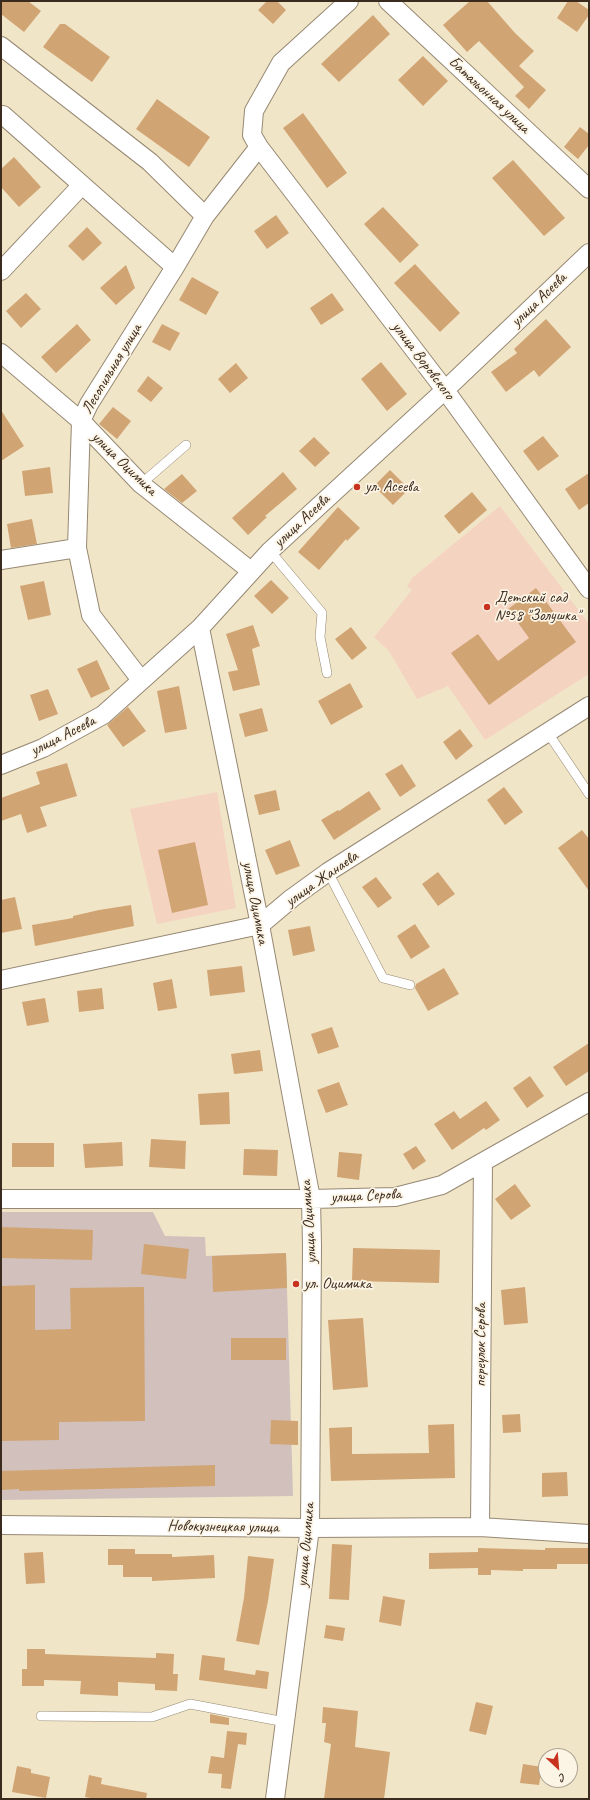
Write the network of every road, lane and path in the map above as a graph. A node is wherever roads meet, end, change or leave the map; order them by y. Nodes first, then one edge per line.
1 (349, 1) edge
2 (388, 1) edge
3 (1, 46) edge
4 (3, 115) dead end
5 (256, 141) junction
6 (82, 185) junction
7 (589, 189) edge
8 (205, 216) junction
9 (589, 253) edge
10 (175, 267) junction
11 (1, 271) edge
12 (1, 353) edge
13 (445, 390) junction
14 (81, 421) junction
15 (186, 445) dead end
16 (141, 484) junction
17 (77, 548) junction
18 (270, 551) junction
19 (1, 560) edge
20 (251, 571) junction
21 (589, 589) edge
22 (200, 628) junction
23 (327, 672) dead end
24 (141, 680) junction
25 (589, 706) edge
26 (548, 732) junction
27 (1, 765) edge
28 (589, 794) edge
29 (328, 872) junction
30 (260, 925) junction
31 (1, 980) edge
32 (410, 985) dead end
33 (589, 1102) edge
34 (483, 1162) junction
35 (1, 1199) edge
36 (311, 1199) junction
37 (1, 1525) edge
38 (480, 1527) junction
39 (310, 1528) junction
40 (589, 1534) edge
41 (41, 1716) dead end
42 (285, 1722) junction
43 (275, 1799) edge

1 - 5 street
2 - 7 street, Батальонная улица
3 - 8 street
4 - 6 street
5 - 8 street, Лесопильная улица
5 - 13 street, улица Воровского
6 - 10 street
6 - 11 street
8 - 10 street, Лесопильная улица
9 - 13 street, улица Асеева
10 - 14 street, Лесопильная улица
12 - 14 street, улица Оцимика
13 - 18 street, улица Асеева
13 - 21 street, улица Воровского
14 - 16 street, улица Оцимика
14 - 17 street, Лесопильная улица
15 - 16 lane
16 - 20 street, улица Оцимика
17 - 19 street
17 - 24 street, Лесопильная улица
18 - 20 street, улица Асеева
18 - 23 lane
20 - 22 street, улица Асеева
22 - 24 street, улица Асеева
22 - 30 street, улица Оцимика
24 - 27 street, улица Асеева
25 - 26 street, улица Жанаева
26 - 28 lane
26 - 29 street, улица Жанаева
29 - 30 street, улица Жанаева
29 - 32 lane
30 - 31 street, улица Жанаева
30 - 36 street, улица Оцимика
33 - 34 street, улица Серова
34 - 36 street, улица Серова
34 - 38 street, переулок Серова
35 - 36 street, улица Серова
36 - 39 street, улица Оцимика
37 - 39 street, Новокузнецкая улица
38 - 39 street, Новокузнецкая улица
38 - 40 street, Новокузнецкая улица
39 - 42 street, улица Оцимика
41 - 42 lane
42 - 43 street, улица Оцимика

